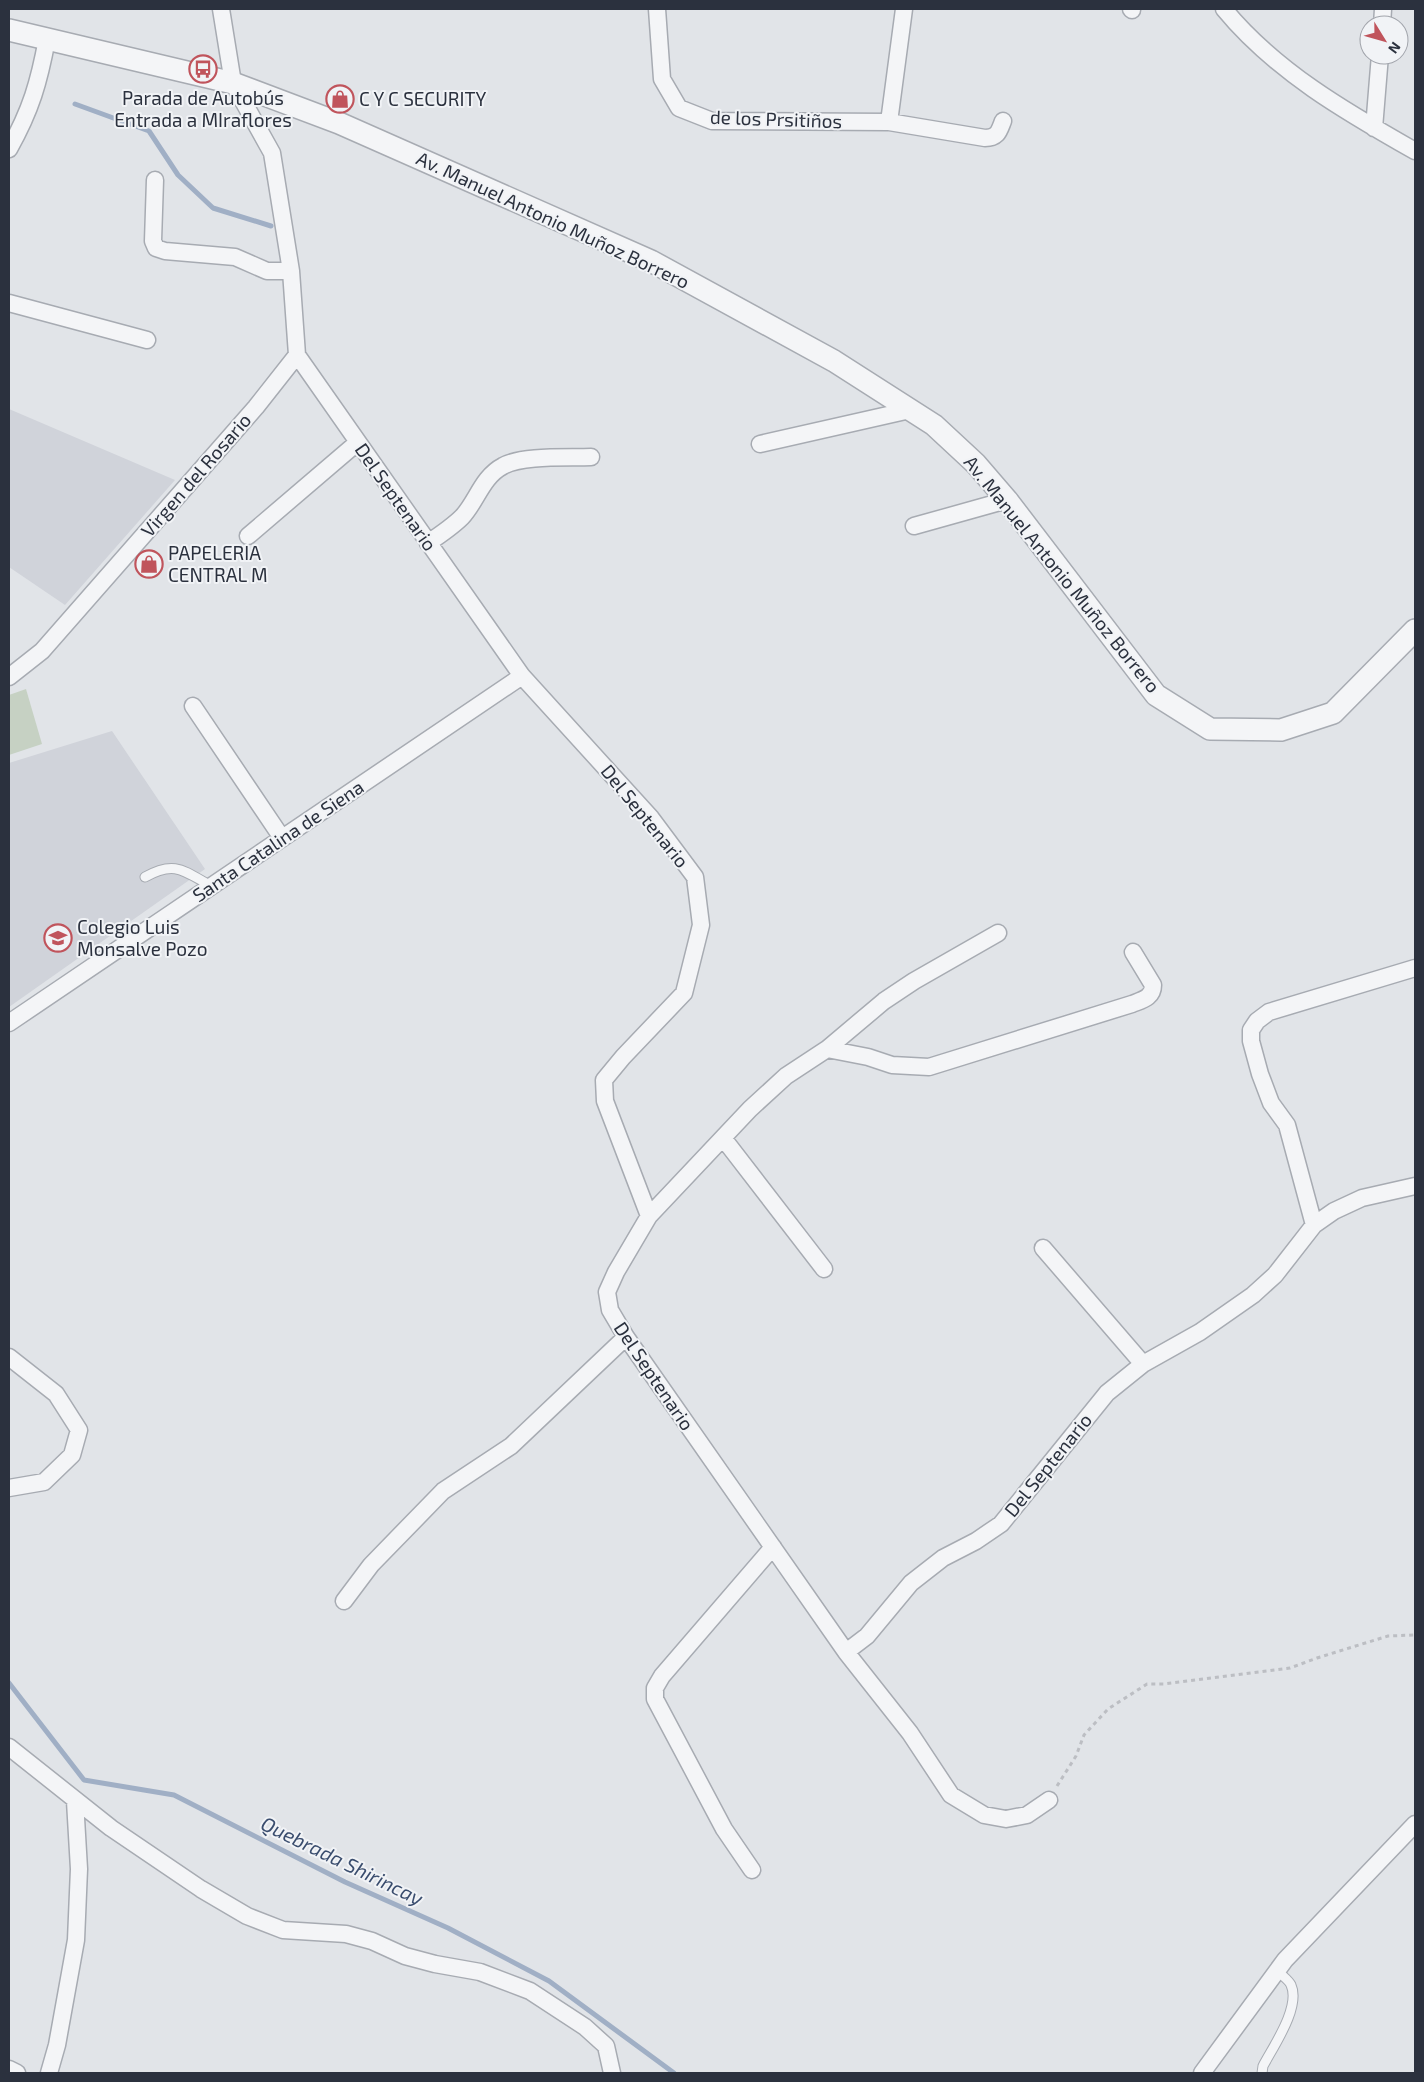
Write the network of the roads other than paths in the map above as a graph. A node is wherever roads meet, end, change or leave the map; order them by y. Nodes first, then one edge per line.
1 (220, 9) edge
2 (657, 9) edge
3 (904, 9) edge
4 (1224, 9) edge
5 (9, 30) edge
6 (47, 39) junction
7 (1379, 65) edge
8 (233, 83) junction
9 (1003, 120) dead end
10 (889, 122) junction
11 (1374, 128) junction
12 (9, 149) edge
13 (1415, 152) edge
14 (155, 180) dead end
15 (291, 271) junction
16 (9, 303) edge
17 (147, 340) dead end
18 (297, 355) junction
19 (910, 410) junction
20 (358, 442) junction
21 (760, 444) dead end
22 (591, 457) dead end
23 (1007, 500) junction
24 (914, 526) dead end
25 (248, 536) dead end
26 (428, 543) junction
27 (1415, 630) edge
28 (522, 676) junction
29 (9, 677) edge
30 (193, 706) dead end
31 (282, 838) junction
32 (145, 877) dead end
33 (211, 886) junction
34 (998, 932) dead end
35 (1133, 952) dead end
36 (1415, 968) edge
37 (9, 1023) edge
38 (827, 1049) junction
39 (723, 1138) junction
40 (1415, 1186) edge
41 (649, 1216) junction
42 (1314, 1225) junction
43 (1043, 1248) dead end
44 (824, 1269) dead end
45 (626, 1338) junction
46 (9, 1357) edge
47 (1143, 1364) junction
48 (9, 1488) edge
49 (773, 1547) junction
50 (344, 1601) dead end
51 (846, 1652) junction
52 (9, 1747) edge
53 (1049, 1800) road end
54 (75, 1801) junction
55 (1415, 1824) edge
56 (752, 1870) dead end
57 (1277, 1970) junction
58 (9, 2069) edge
59 (17, 2073) edge
60 (49, 2073) edge
61 (612, 2073) edge
62 (1202, 2073) edge
63 (1262, 2073) edge

1 - 8 street
2 - 10 street, de los Prsitiños
3 - 10 street
4 - 11 street
5 - 6 street, Av. Manuel Antonio Muñoz Borrero
6 - 8 street, Av. Manuel Antonio Muñoz Borrero
6 - 12 street
7 - 11 street
8 - 15 street
8 - 19 street, Av. Manuel Antonio Muñoz Borrero
9 - 10 street, de los Prsitiños
11 - 13 street
14 - 15 street
15 - 18 street
16 - 17 street
18 - 20 street, Del Septenario
18 - 29 street, Virgen del Rosario
19 - 21 street
19 - 23 street, Av. Manuel Antonio Muñoz Borrero
20 - 25 street
20 - 26 street, Del Septenario
22 - 26 street
23 - 24 street
23 - 27 street, Av. Manuel Antonio Muñoz Borrero
26 - 28 street, Del Septenario
28 - 31 street, Santa Catalina de Siena
28 - 41 street, Del Septenario
30 - 31 street
31 - 33 street, Santa Catalina de Siena
32 - 33 lane
33 - 37 street, Santa Catalina de Siena
34 - 38 street
35 - 38 street
36 - 42 street
38 - 39 street
39 - 41 street
39 - 44 street
40 - 42 street, Del Septenario
41 - 45 street, Del Septenario
42 - 47 street, Del Septenario
43 - 47 street
45 - 49 street, Del Septenario
45 - 50 street
46 - 48 street
47 - 51 street, Del Septenario
49 - 51 street, Del Septenario
49 - 56 street
51 - 53 street
52 - 54 street
54 - 60 street
54 - 61 street
55 - 57 street
57 - 62 street
57 - 63 lane
58 - 59 street

